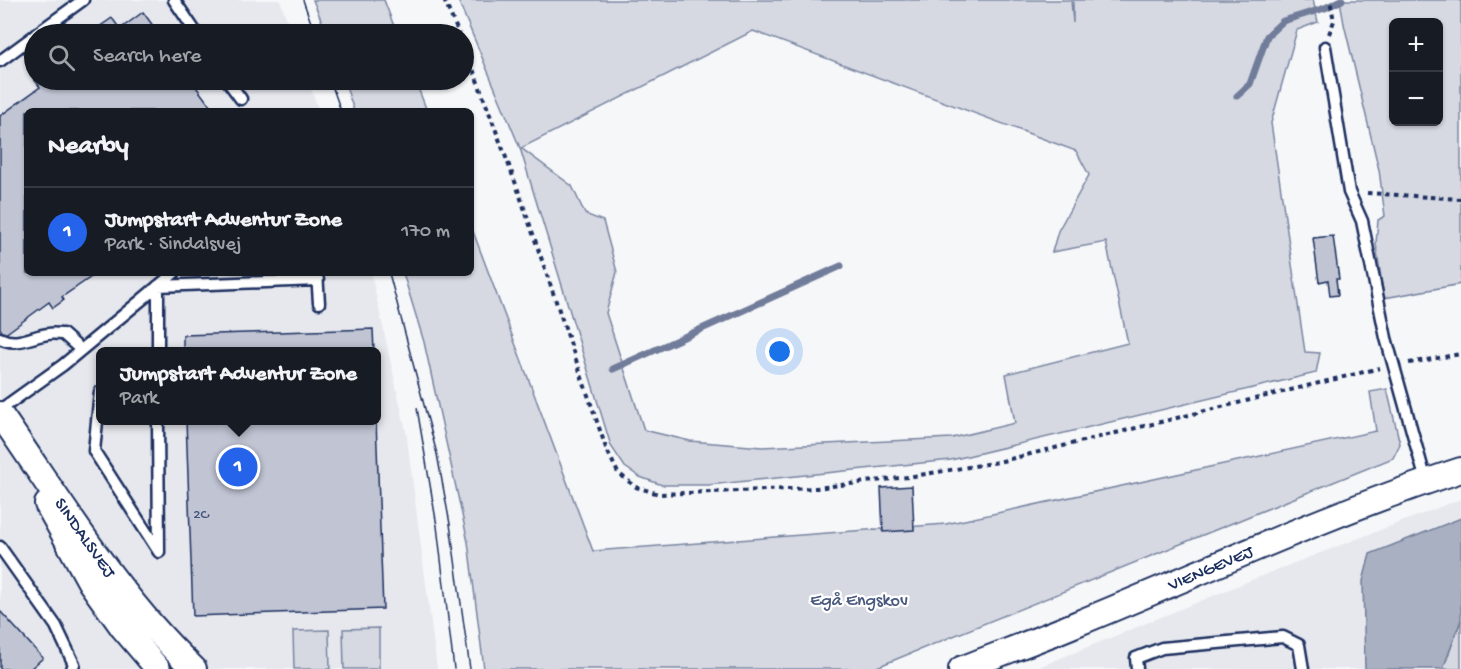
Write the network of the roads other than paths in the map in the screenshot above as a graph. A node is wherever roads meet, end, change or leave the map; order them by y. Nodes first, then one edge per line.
1 (83, 0) edge
2 (174, 0) edge
3 (50, 24) edge
4 (190, 24) edge
5 (24, 43) edge
6 (1325, 47) dead end
7 (0, 61) edge
8 (234, 90) edge
9 (241, 99) dead end
10 (170, 276) edge
11 (317, 277) edge
12 (158, 286) junction
13 (319, 303) dead end
14 (0, 338) edge
15 (158, 347) edge
16 (81, 350) junction
17 (0, 413) edge
18 (97, 425) edge
19 (159, 425) edge
20 (1461, 470) edge
21 (1426, 481) junction
22 (0, 547) edge
23 (187, 662) edge
24 (72, 669) edge
25 (158, 669) edge
26 (961, 669) edge
27 (1137, 669) edge
28 (1303, 669) edge

1 - 3 lane
2 - 4 lane
5 - 7 lane
6 - 21 lane
8 - 9 lane
10 - 12 lane
11 - 12 lane
11 - 13 lane
12 - 15 lane
12 - 16 lane
14 - 16 lane
16 - 17 lane
17 - 23 street, SINDALSVEJ
17 - 25 street, SINDALSVEJ
18 - 19 lane
20 - 21 street, VIENGEVEJ
21 - 26 street, VIENGEVEJ
22 - 24 lane
27 - 28 lane

